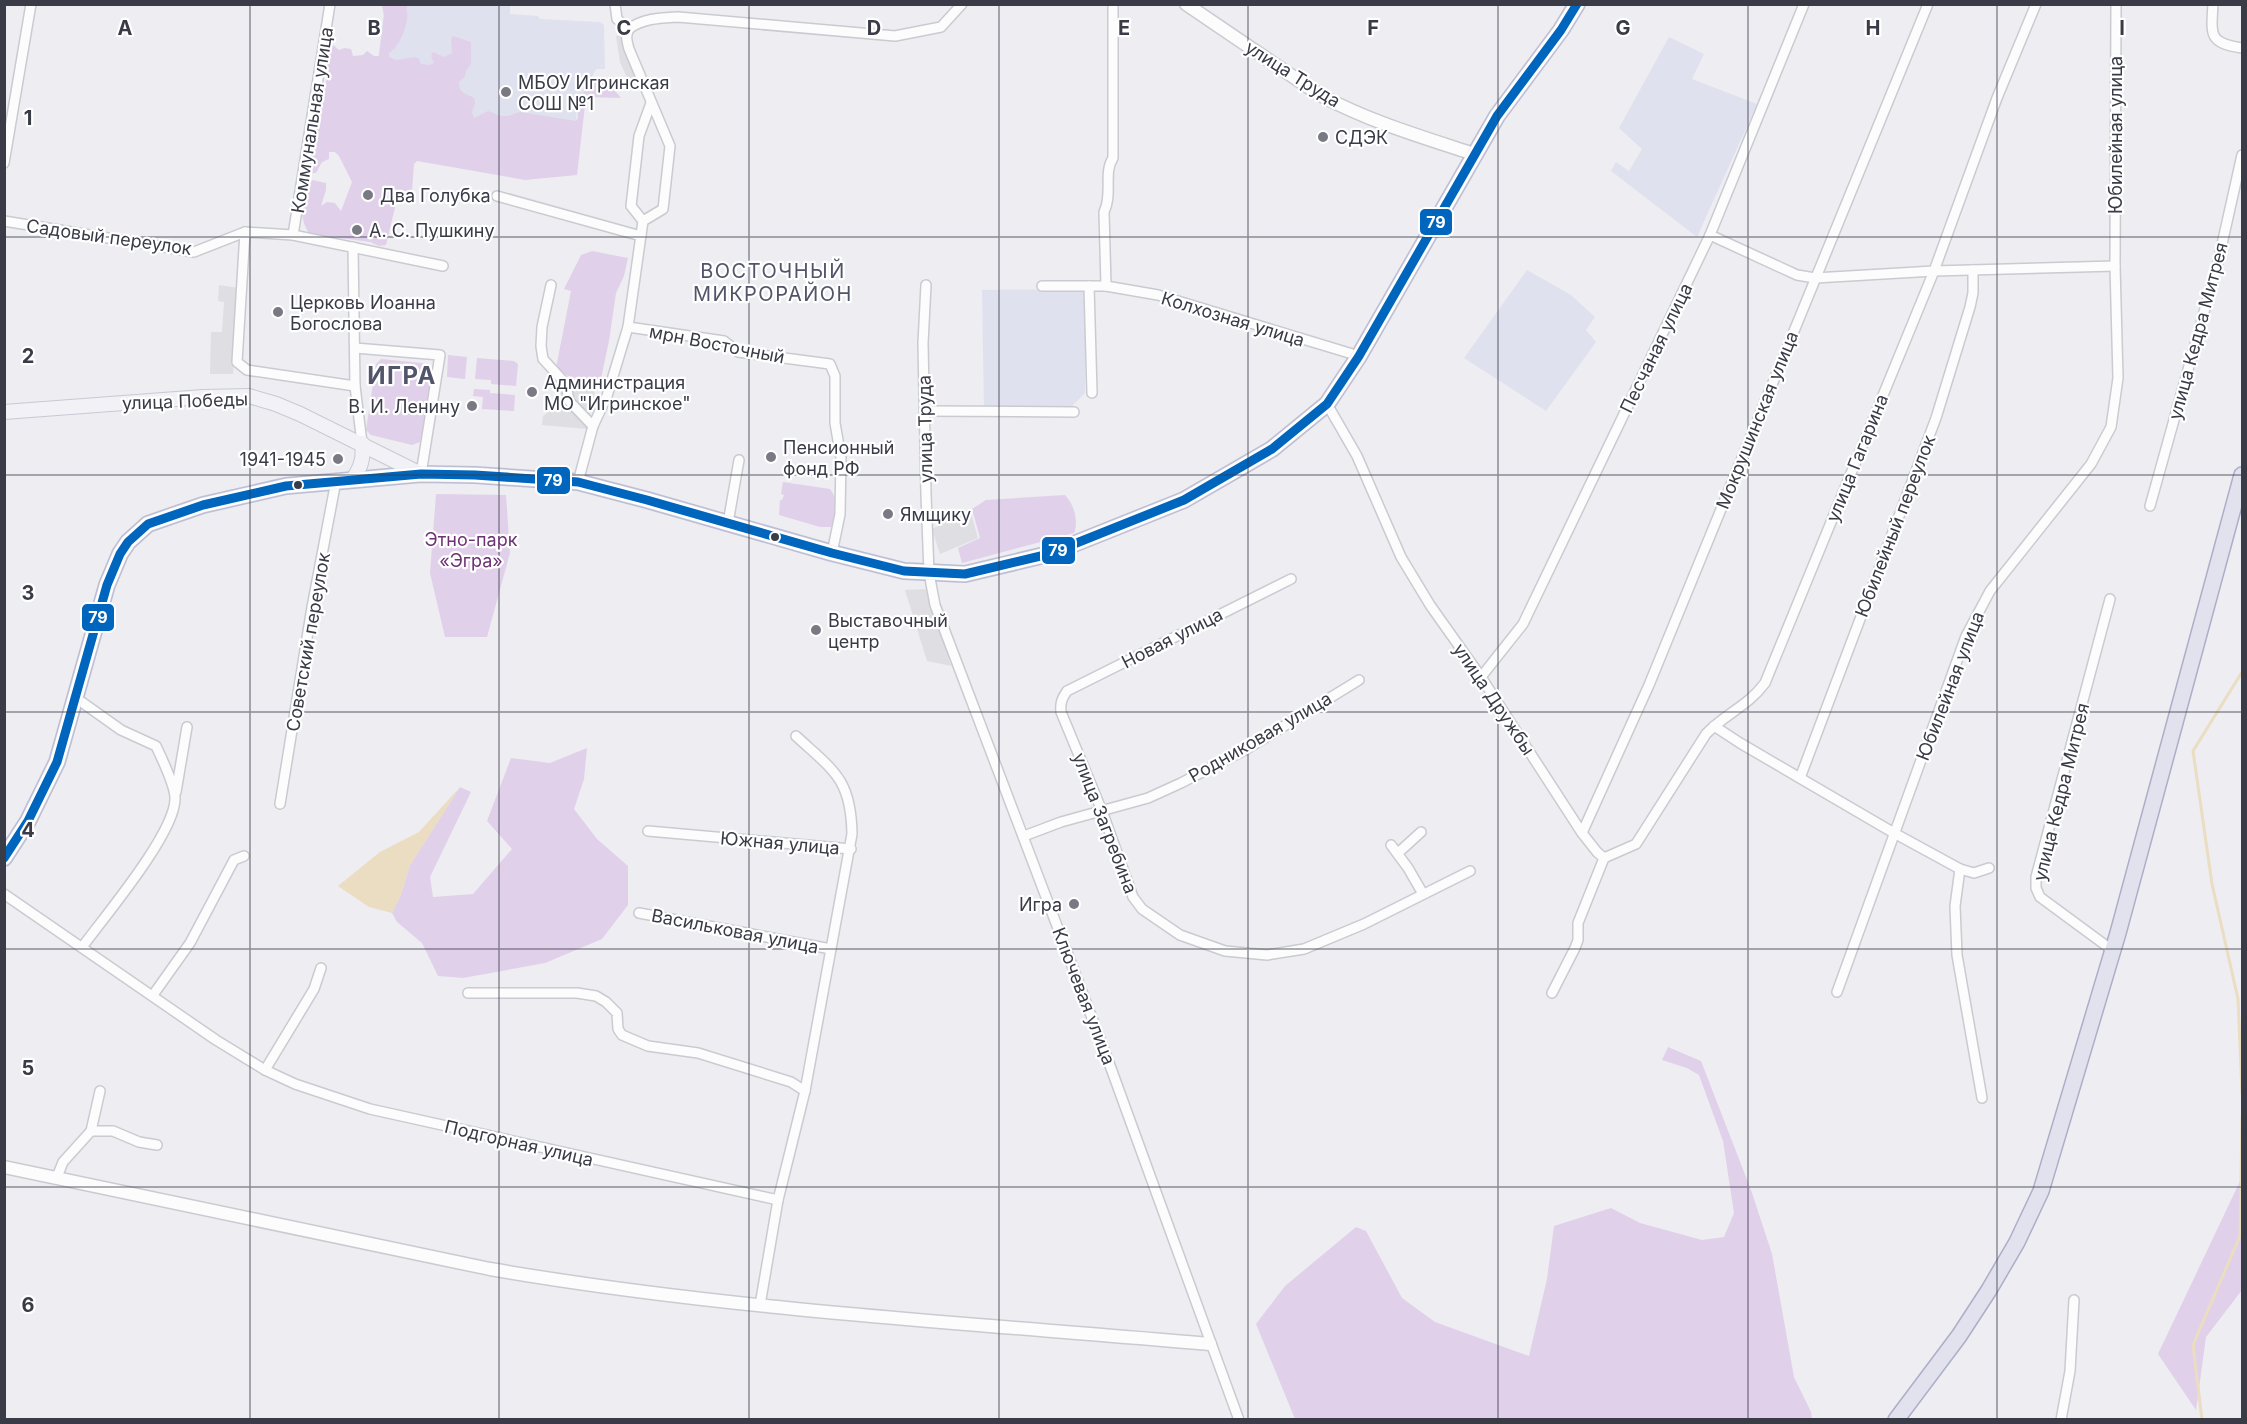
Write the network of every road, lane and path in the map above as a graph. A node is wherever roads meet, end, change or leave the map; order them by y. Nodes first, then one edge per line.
1 (31, 4) edge
2 (330, 4) edge
3 (615, 4) edge
4 (962, 4) edge
5 (1113, 4) edge
6 (1186, 4) edge
7 (1577, 4) edge
8 (1804, 4) edge
9 (1928, 4) edge
10 (2036, 4) edge
11 (2116, 4) edge
12 (2213, 4) edge
13 (629, 29) junction
14 (2242, 48) edge
15 (651, 102) junction
16 (1474, 154) junction
17 (2242, 154) edge
18 (4, 163) edge
19 (496, 196) dead end
20 (4, 221) edge
21 (643, 221) junction
22 (245, 232) junction
23 (293, 235) junction
24 (1710, 235) junction
25 (641, 236) junction
26 (353, 247) junction
27 (443, 266) dead end
28 (2115, 266) junction
29 (1973, 270) junction
30 (1934, 271) junction
31 (1815, 278) junction
32 (550, 285) dead end
33 (926, 285) dead end
34 (1042, 286) dead end
35 (1089, 286) junction
36 (1106, 286) junction
37 (628, 327) junction
38 (355, 348) junction
39 (1359, 356) junction
40 (355, 387) junction
41 (1092, 393) dead end
42 (1327, 405) junction
43 (925, 411) junction
44 (4, 412) edge
45 (1074, 412) dead end
46 (593, 426) junction
47 (362, 443) junction
48 (739, 460) dead end
49 (421, 474) junction
50 (2242, 475) edge
51 (353, 480) junction
52 (336, 481) junction
53 (578, 482) junction
54 (2150, 506) dead end
55 (728, 523) junction
56 (832, 553) junction
57 (929, 573) junction
58 (1291, 579) dead end
59 (2110, 599) dead end
60 (1481, 677) junction
61 (1359, 680) dead end
62 (76, 698) junction
63 (1060, 704) joint
64 (1714, 726) junction
65 (187, 727) dead end
66 (796, 736) dead end
67 (1800, 778) junction
68 (175, 795) junction
69 (280, 804) dead end
70 (1102, 811) junction
71 (648, 831) dead end
72 (1421, 832) dead end
73 (1582, 833) junction
74 (1894, 833) junction
75 (1024, 836) junction
76 (851, 849) junction
77 (244, 855) dead end
78 (4, 858) edge
79 (1604, 858) junction
80 (1989, 868) dead end
81 (1960, 869) junction
82 (1470, 871) dead end
83 (4, 894) edge
84 (1423, 894) junction
85 (639, 913) dead end
86 (83, 946) junction
87 (831, 949) junction
88 (2112, 950) junction
89 (321, 968) dead end
90 (1837, 992) dead end
91 (468, 993) dead end
92 (1552, 993) dead end
93 (153, 994) junction
94 (266, 1070) junction
95 (100, 1091) dead end
96 (805, 1091) junction
97 (1982, 1098) dead end
98 (91, 1131) junction
99 (157, 1145) dead end
100 (4, 1167) edge
101 (57, 1177) junction
102 (778, 1200) junction
103 (2074, 1300) dead end
104 (760, 1305) junction
105 (1210, 1344) junction
106 (1239, 1419) edge
107 (1896, 1419) edge
108 (2061, 1419) edge

1 - 18 street
2 - 23 street, Коммунальная улица
3 - 13 street
4 - 13 street
5 - 36 street
6 - 16 street, улица Труда
7 - 16 main road
8 - 24 street, Песчаная улица
9 - 31 street, Мокрушинская улица
10 - 30 street, улица Гагарина
11 - 28 street, Юбилейная улица
12 - 14 street
13 - 15 street
15 - 21 street
15 - 21 street
16 - 39 main road
17 - 54 street, улица Кедра Митрея
19 - 25 street
20 - 22 street, Садовый переулок
21 - 25 street
22 - 23 street, Коммунальная улица
22 - 40 street
23 - 26 street, Коммунальная улица
24 - 31 street
24 - 60 street, Песчаная улица
25 - 37 street
26 - 27 street, Коммунальная улица
26 - 38 street
28 - 29 street
28 - 74 street, Юбилейная улица
29 - 30 street
29 - 67 street, Юбилейный переулок
30 - 31 street
30 - 64 street, улица Гагарина
31 - 73 street, Мокрушинская улица
32 - 46 street
33 - 43 street, улица Труда
34 - 35 street, Колхозная улица
35 - 36 street, Колхозная улица
35 - 41 street
36 - 39 street, Колхозная улица
37 - 46 street
37 - 56 street, мрн Восточный
38 - 40 street
38 - 49 street
39 - 42 main road
40 - 47 street
42 - 57 main road
42 - 60 street, улица Дружбы
43 - 45 street
43 - 57 street, улица Труда
44 - 47 main road, улица Победы
46 - 53 street
47 - 49 main road, улица Победы
47 - 51 main road
48 - 55 street
49 - 51 main road
49 - 53 main road
50 - 88 highway
51 - 52 main road
52 - 62 main road
52 - 69 street, Советский переулок
53 - 55 main road
55 - 56 main road
56 - 57 main road
57 - 75 street, Ключевая улица
58 - 63 street, Новая улица
59 - 88 street, улица Кедра Митрея
60 - 73 street, улица Дружбы
61 - 70 street, Родниковая улица
62 - 68 street
62 - 78 main road
63 - 70 street, улица Загребина
64 - 67 street
64 - 79 street, улица Гагарина
65 - 68 street
66 - 76 street, Южная улица
67 - 74 street
68 - 86 street
70 - 75 street, Родниковая улица
70 - 84 street, улица Загребина
71 - 76 street, Южная улица
72 - 84 street
73 - 79 street, улица Дружбы
74 - 81 street
74 - 90 street, Юбилейная улица
75 - 105 street, Ключевая улица
76 - 87 street
77 - 93 street
79 - 92 street
80 - 81 street
81 - 97 street
82 - 84 street, улица Загребина
83 - 86 street, Подгорная улица
85 - 87 street, Васильковая улица
86 - 93 street, Подгорная улица
87 - 96 street
88 - 107 highway
89 - 94 street
91 - 96 street
93 - 94 street, Подгорная улица
94 - 102 street, Подгорная улица
95 - 98 street
96 - 102 street
98 - 99 street
98 - 101 street
100 - 101 street
101 - 104 street
102 - 104 street
103 - 108 street
104 - 105 street
105 - 106 street, Ключевая улица

